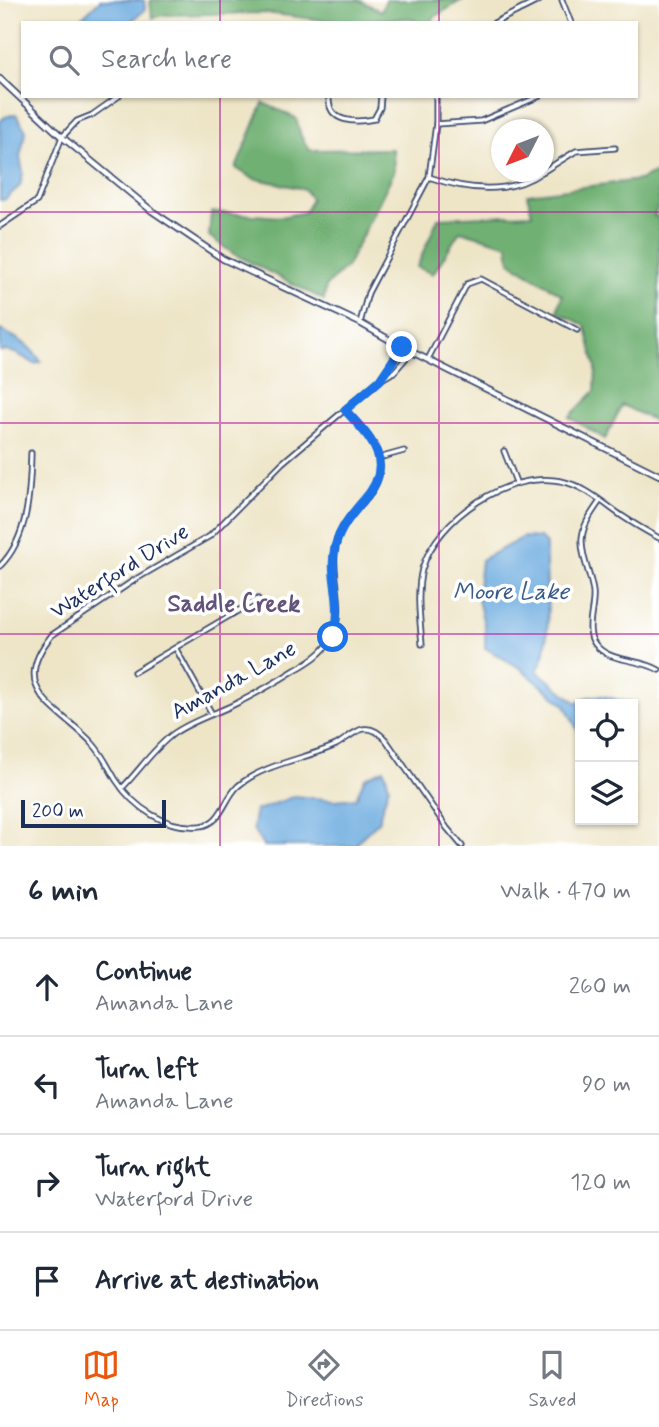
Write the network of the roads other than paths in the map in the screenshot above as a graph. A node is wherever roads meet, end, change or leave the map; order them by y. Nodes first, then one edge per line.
1 (540, 0) edge
2 (562, 0) edge
3 (498, 21) edge
4 (570, 21) edge
5 (0, 79) edge
6 (117, 98) edge
7 (329, 98) edge
8 (382, 98) edge
9 (436, 98) edge
10 (535, 98) edge
11 (436, 124) junction
12 (62, 137) junction
13 (615, 148) dead end
14 (554, 164) edge
15 (429, 177) junction
16 (521, 182) edge
17 (0, 226) edge
18 (360, 323) junction
19 (577, 330) dead end
20 (402, 347) junction
21 (411, 351) junction
22 (428, 359) junction
23 (389, 367) junction
24 (394, 372) junction
25 (380, 380) junction
26 (345, 410) junction
27 (404, 451) dead end
28 (504, 452) dead end
29 (31, 453) dead end
30 (379, 458) junction
31 (659, 475) edge
32 (516, 483) junction
33 (600, 501) junction
34 (659, 538) edge
35 (0, 566) edge
36 (258, 599) dead end
37 (422, 644) dead end
38 (176, 649) junction
39 (659, 670) edge
40 (134, 672) dead end
41 (212, 715) junction
42 (122, 789) junction
43 (462, 846) edge

1 - 3 street
2 - 4 street
5 - 12 street
6 - 12 street
7 - 8 street
9 - 11 street
10 - 11 street
11 - 15 street
12 - 17 street
12 - 18 street
13 - 14 street
15 - 16 street
15 - 18 street
18 - 20 street
19 - 22 street
20 - 21 street
20 - 23 street, Waterford Drive
21 - 22 street
21 - 24 street, Waterford Drive
22 - 31 street
23 - 24 street
23 - 25 street, Waterford Drive
24 - 25 street, Waterford Drive
25 - 26 street, Waterford Drive
26 - 30 street
26 - 42 street, Waterford Drive
27 - 30 street
28 - 32 street
29 - 35 street
30 - 41 street, Amanda Lane
32 - 33 street
32 - 37 street
33 - 34 street
33 - 39 street
36 - 38 street
38 - 40 street
38 - 41 street
41 - 42 street, Amanda Lane
42 - 43 street, Waterford Drive

